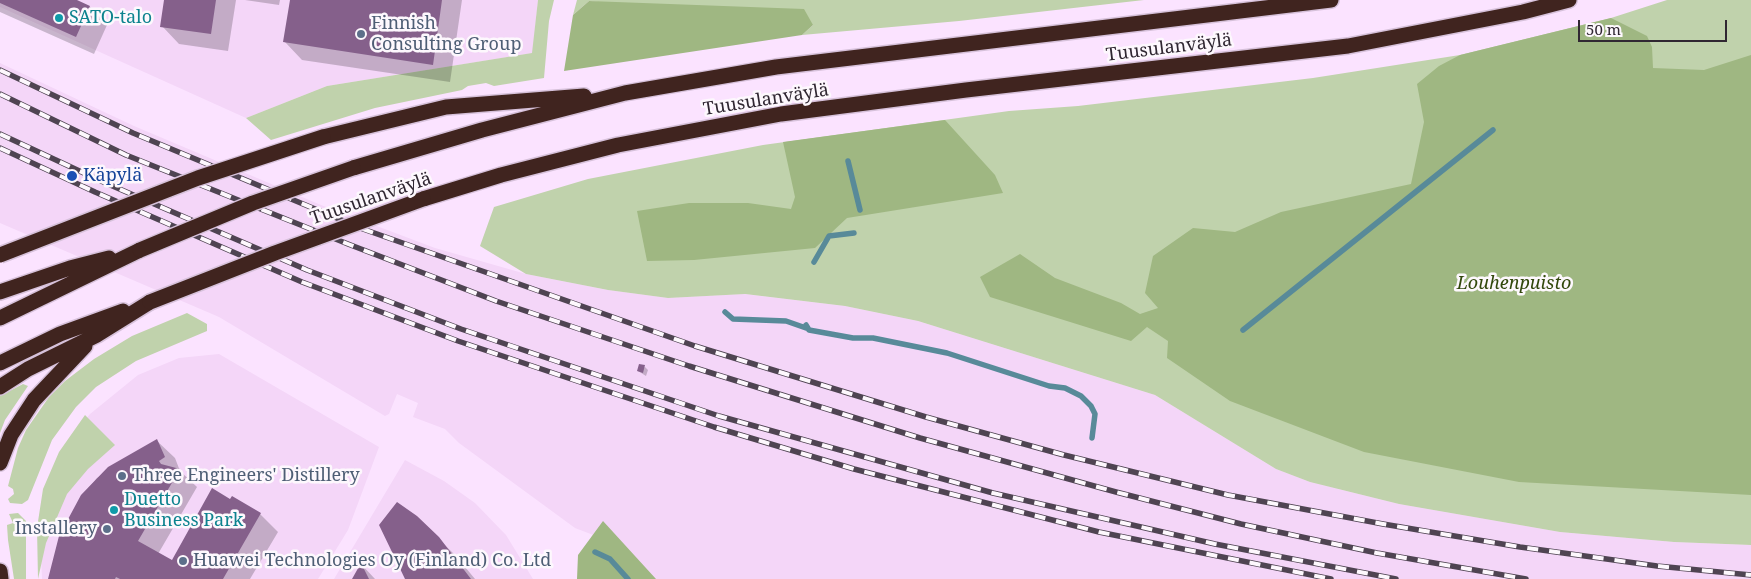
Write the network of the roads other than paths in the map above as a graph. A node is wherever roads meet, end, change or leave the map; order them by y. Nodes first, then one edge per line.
1 (1331, 0) edge
2 (1569, 0) edge
3 (625, 93) junction
4 (140, 250) junction
5 (0, 255) edge
6 (0, 292) edge
7 (150, 302) junction
8 (0, 318) edge
9 (97, 335) junction
10 (0, 363) edge
11 (0, 387) edge
12 (0, 463) edge
13 (0, 571) edge
14 (2, 579) edge

1 - 3 highway, Tuusulanväylä
2 - 7 highway, Tuusulanväylä, bridge
3 - 4 highway, Tuusulanväylä, bridge
3 - 5 highway, bridge
4 - 6 highway
4 - 8 highway, Tuusulanväylä
7 - 9 highway
7 - 10 highway, Tuusulanväylä
9 - 11 highway
9 - 12 highway
13 - 14 highway

